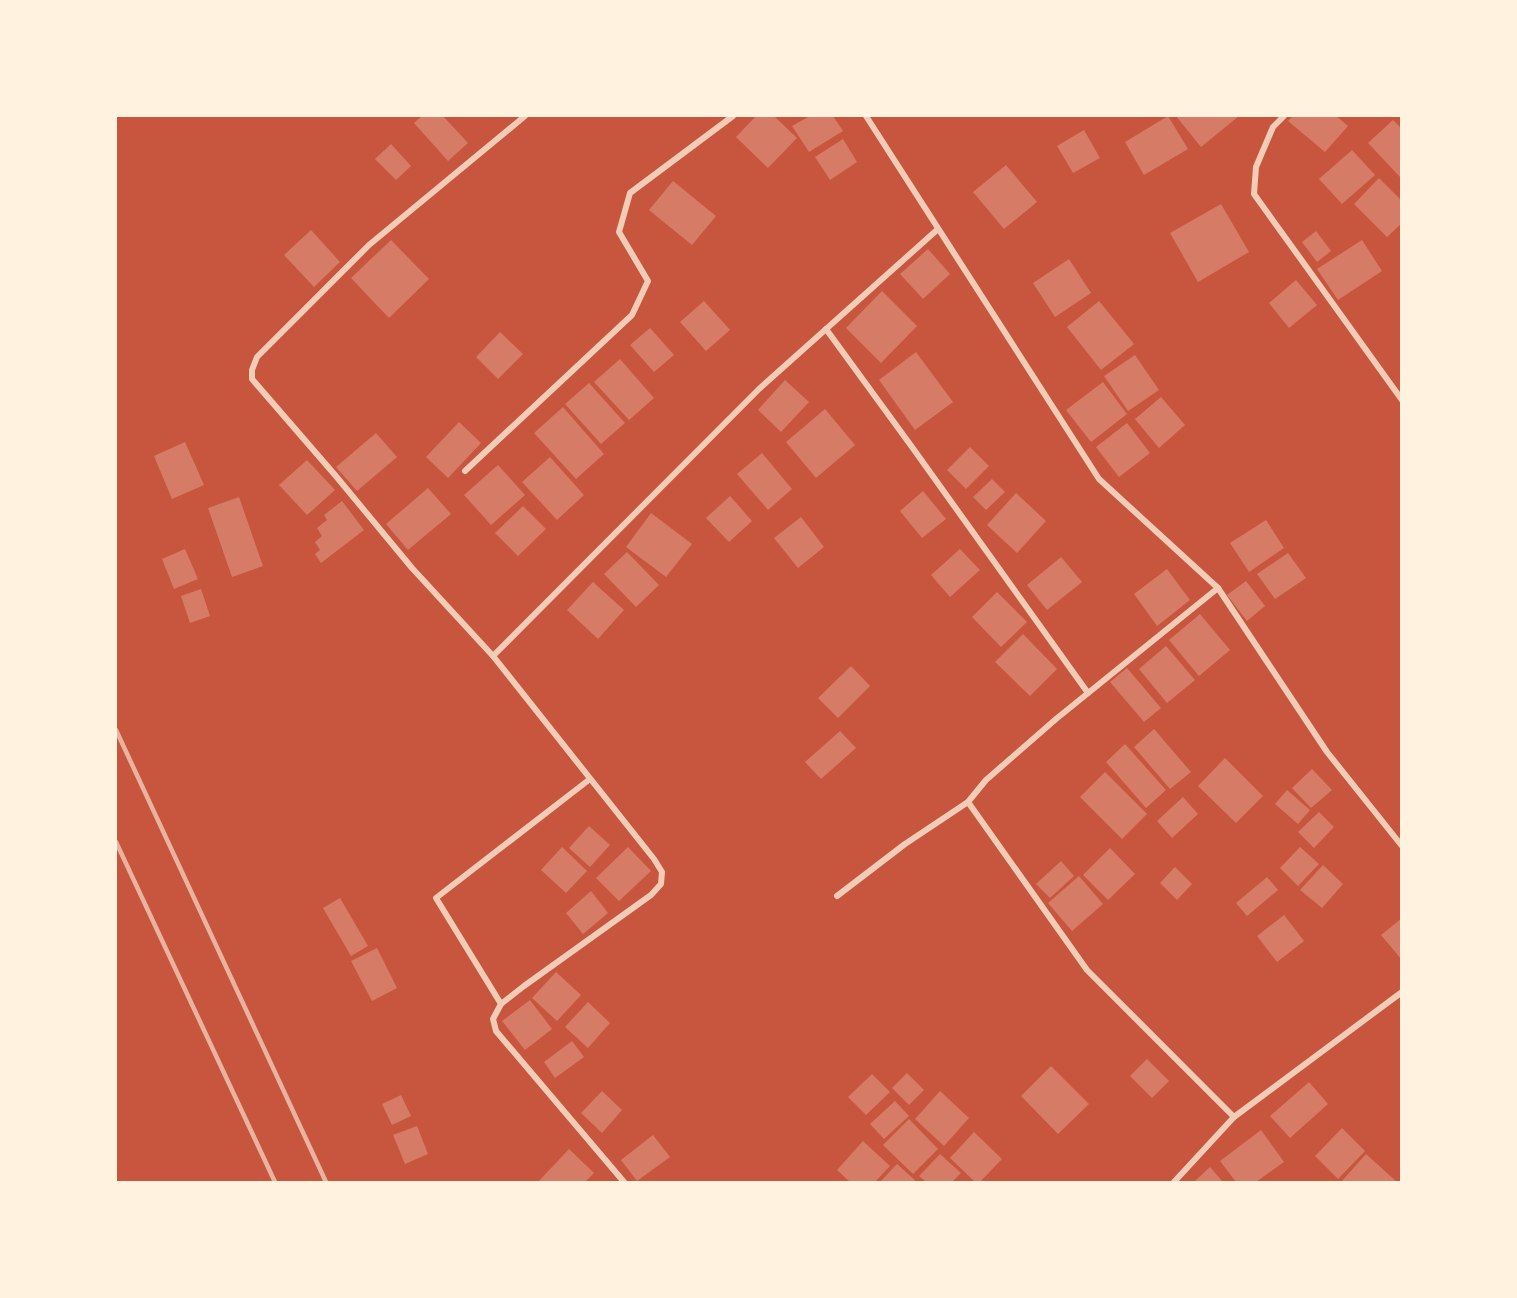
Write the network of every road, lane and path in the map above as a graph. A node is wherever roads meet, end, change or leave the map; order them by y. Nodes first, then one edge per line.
1 (525, 116) edge
2 (733, 116) edge
3 (866, 116) edge
4 (1284, 116) edge
5 (938, 229) junction
6 (826, 329) junction
7 (1401, 400) edge
8 (465, 471) dead end
9 (1218, 588) junction
10 (493, 656) junction
11 (1088, 693) junction
12 (590, 779) junction
13 (968, 802) junction
14 (1401, 846) edge
15 (837, 896) dead end
16 (1401, 992) edge
17 (501, 1004) junction
18 (1234, 1118) junction
19 (624, 1182) edge
20 (1174, 1182) edge

1 - 10 street
2 - 8 street
3 - 5 street
4 - 7 street
5 - 6 street
5 - 9 street
6 - 10 street
6 - 11 street
9 - 11 street
9 - 14 street
10 - 12 street
11 - 13 street
12 - 17 street
12 - 17 street
13 - 15 street
13 - 18 street
16 - 18 street
17 - 19 street
18 - 20 street

